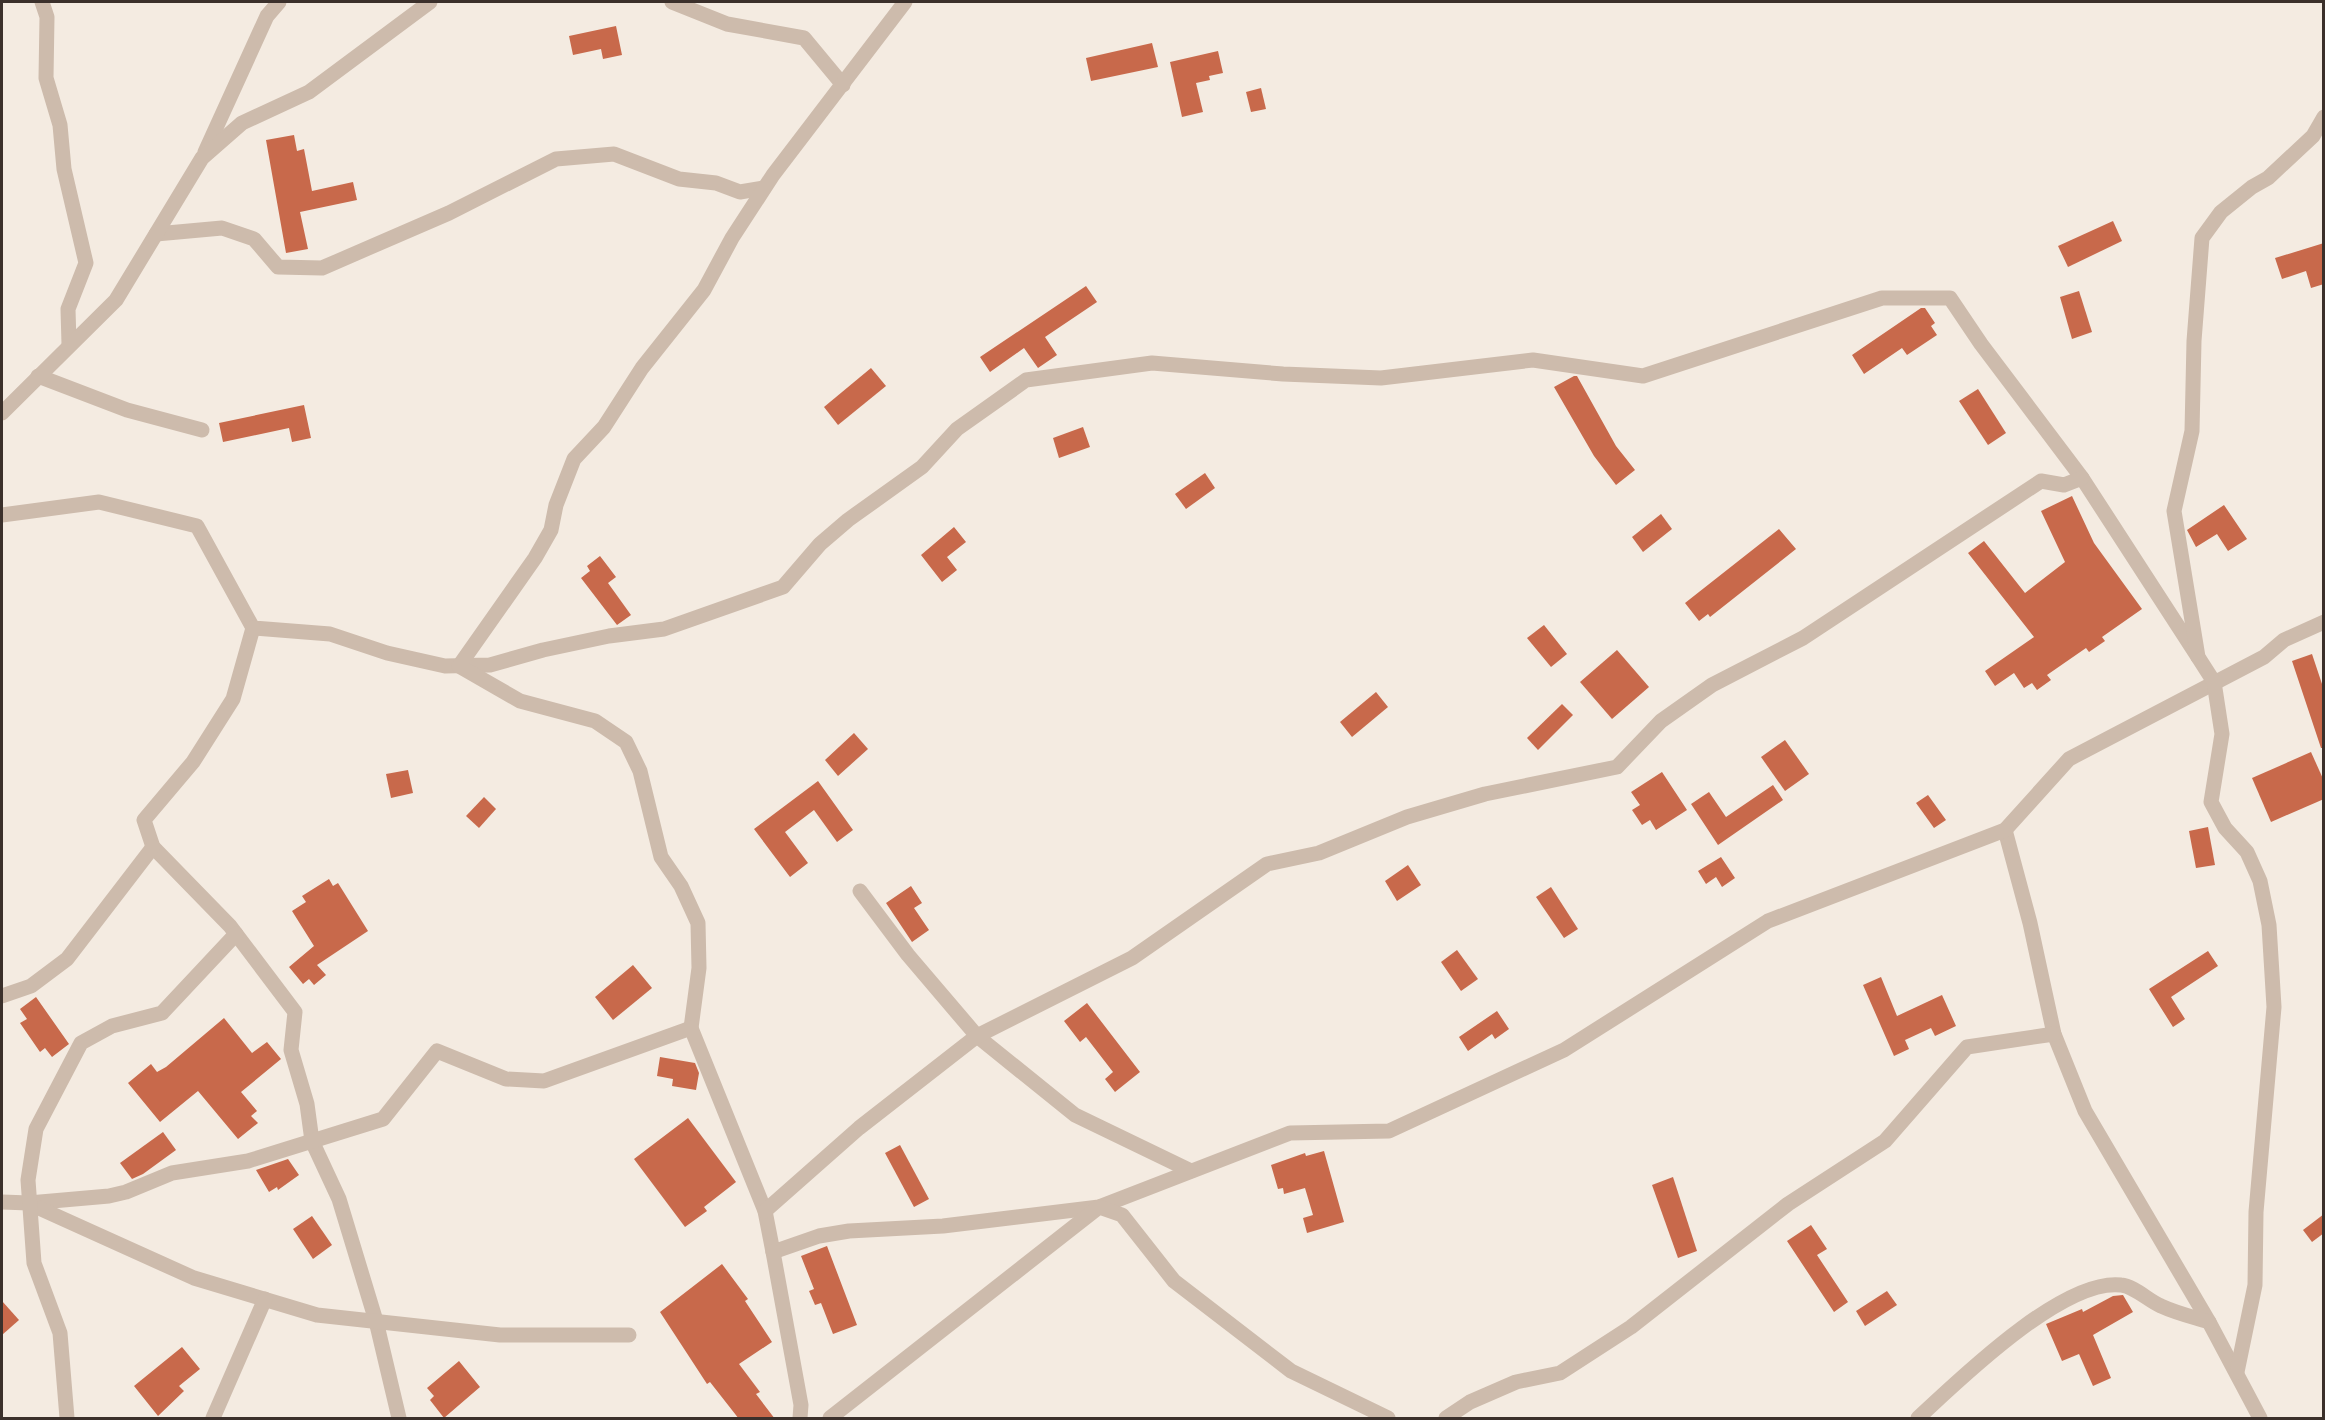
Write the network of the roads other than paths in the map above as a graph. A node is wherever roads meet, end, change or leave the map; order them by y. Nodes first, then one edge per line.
1 (42, 2) edge
2 (279, 2) edge
3 (430, 2) edge
4 (672, 2) edge
5 (905, 2) edge
6 (843, 85) junction
7 (2324, 117) edge
8 (202, 158) junction
9 (764, 188) junction
10 (156, 234) junction
11 (69, 344) junction
12 (38, 376) junction
13 (2, 413) edge
14 (202, 430) dead end
15 (2082, 478) junction
16 (2, 515) edge
17 (2324, 622) edge
18 (253, 628) junction
19 (2198, 657) junction
20 (459, 666) junction
21 (2214, 682) junction
22 (2005, 830) junction
23 (153, 847) junction
24 (860, 891) dead end
25 (236, 934) junction
26 (2, 996) edge
27 (691, 1028) junction
28 (2054, 1034) junction
29 (977, 1036) junction
30 (312, 1141) junction
31 (1191, 1171) junction
32 (2, 1202) edge
33 (29, 1203) junction
34 (1099, 1207) junction
35 (765, 1211) junction
36 (773, 1252) junction
37 (265, 1299) junction
38 (376, 1321) junction
39 (2209, 1322) junction
40 (629, 1335) dead end
41 (2237, 1372) junction
42 (67, 1419) edge
43 (213, 1419) edge
44 (399, 1419) edge
45 (800, 1419) edge
46 (830, 1419) edge
47 (1388, 1419) edge
48 (1446, 1419) edge
49 (1918, 1419) edge
50 (2260, 1419) edge

1 - 11 street
2 - 8 street
3 - 8 street
4 - 6 street
5 - 6 street
6 - 9 street
7 - 19 street
8 - 10 street
9 - 10 street
9 - 20 street
10 - 11 street
11 - 12 street
12 - 13 street
12 - 14 street
15 - 19 street
15 - 20 street
15 - 29 street
16 - 18 street
17 - 21 street
18 - 20 street
18 - 23 street
19 - 21 street
20 - 27 street
21 - 22 street
21 - 41 street
22 - 28 street
22 - 31 street
23 - 25 street
23 - 26 street
24 - 29 street
25 - 30 street
25 - 33 street
27 - 30 street
27 - 35 street
28 - 39 street
28 - 48 street
29 - 31 street
29 - 35 street
30 - 33 street
30 - 38 street
31 - 34 street
32 - 33 street
33 - 37 street
33 - 42 street
34 - 36 street
34 - 46 street
34 - 47 street
35 - 36 street
36 - 45 street
37 - 38 street
37 - 43 street
38 - 40 street
38 - 44 street
39 - 41 street
39 - 49 street
41 - 50 street

